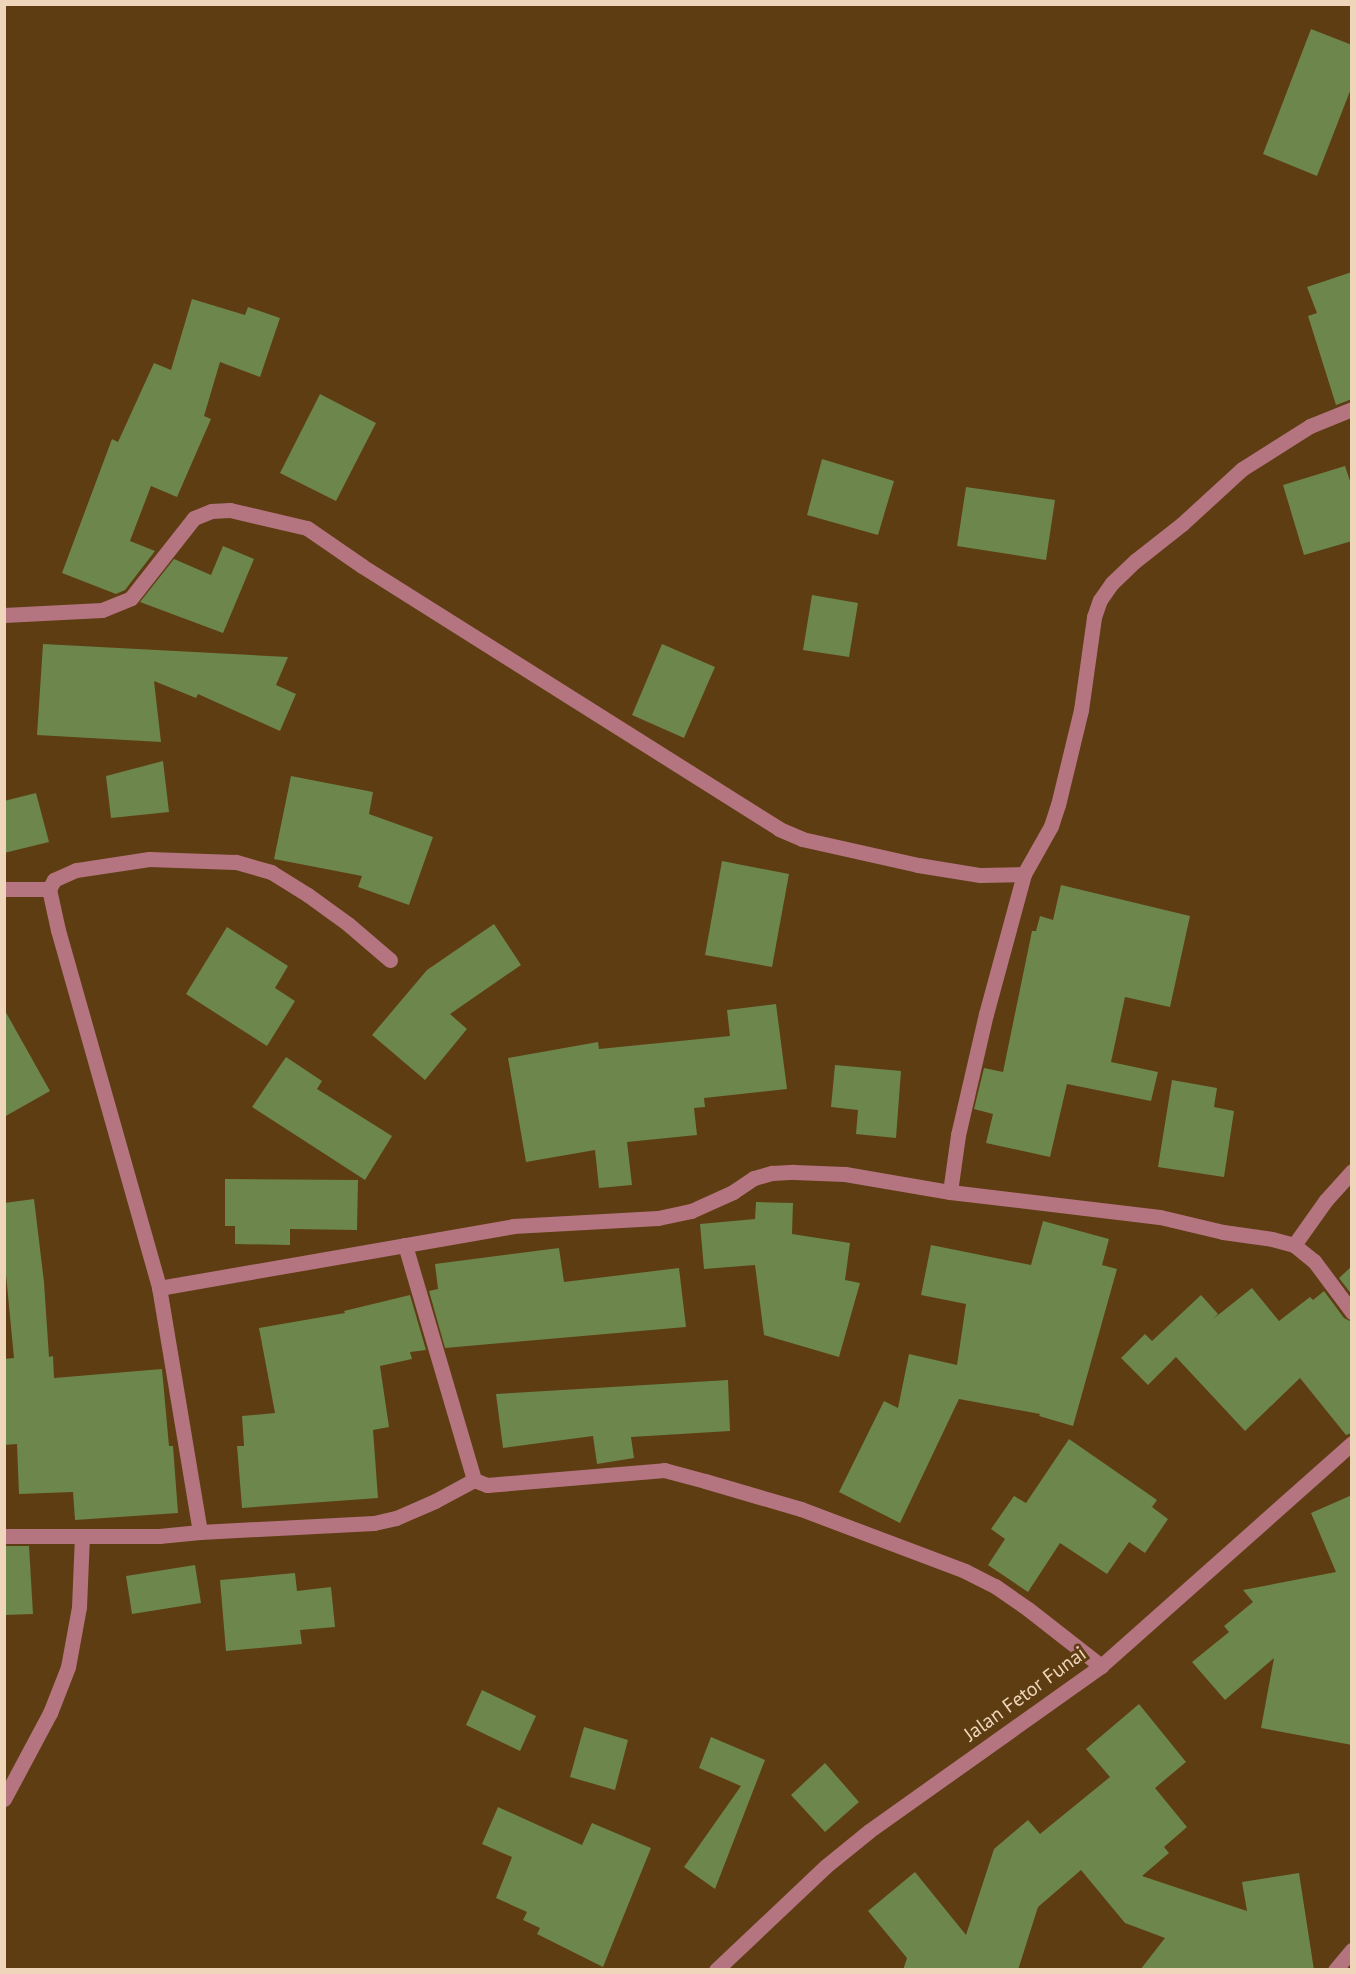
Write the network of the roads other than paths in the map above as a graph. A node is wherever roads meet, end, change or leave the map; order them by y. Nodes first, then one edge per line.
1 (1352, 409) edge
2 (4, 615) edge
3 (1024, 874) junction
4 (4, 889) edge
5 (49, 889) junction
6 (390, 960) dead end
7 (1352, 1171) edge
8 (950, 1192) junction
9 (405, 1245) junction
10 (1294, 1245) junction
11 (159, 1288) junction
12 (1352, 1312) edge
13 (1352, 1443) edge
14 (474, 1480) junction
15 (200, 1532) junction
16 (4, 1536) edge
17 (82, 1536) junction
18 (1101, 1666) junction
19 (4, 1799) edge
20 (1352, 1950) edge
21 (716, 1970) edge
22 (1335, 1970) edge

1 - 3 street
2 - 3 street
3 - 8 street
4 - 5 street
5 - 6 street
5 - 11 street
7 - 10 street
8 - 9 street
8 - 10 street
9 - 11 street
9 - 14 street
10 - 12 street
11 - 15 street
13 - 18 street, Jalan Fetor Funai
14 - 15 street
14 - 18 street
15 - 17 street
16 - 17 street
17 - 19 street
18 - 21 street, Jalan Fetor Funai
20 - 22 street

